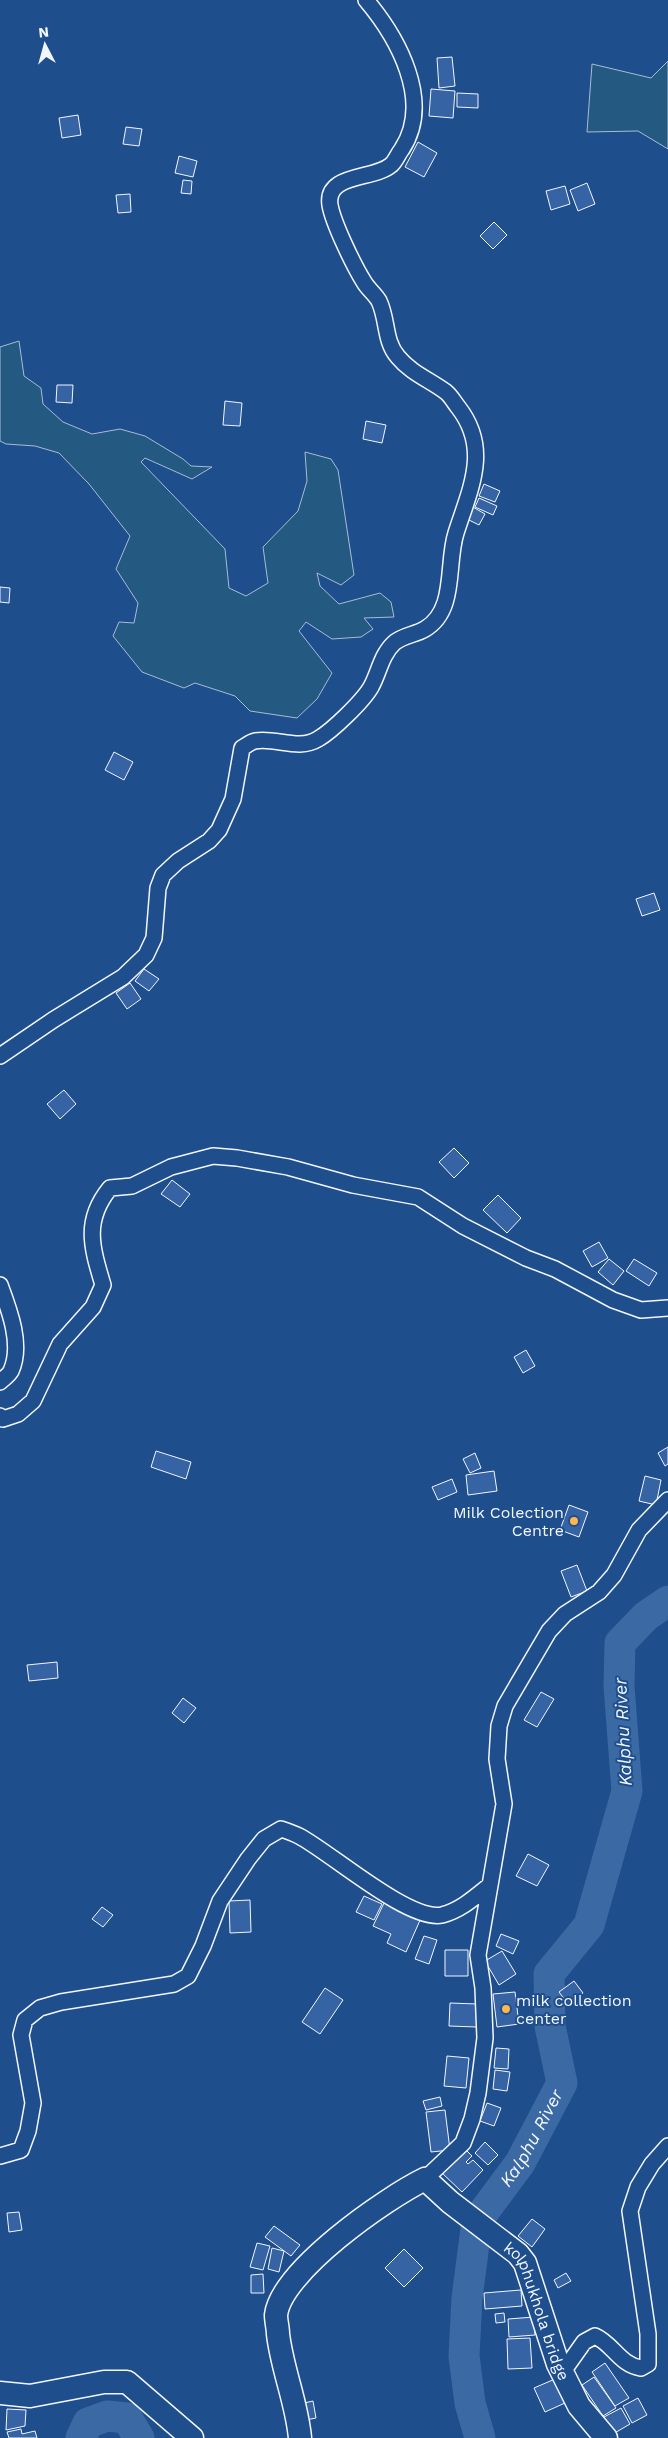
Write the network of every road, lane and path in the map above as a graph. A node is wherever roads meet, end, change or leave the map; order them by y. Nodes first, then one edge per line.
1 (366, 0) edge
2 (0, 1056) edge
3 (0, 1285) edge
4 (668, 1308) edge
5 (0, 1382) edge
6 (0, 1416) edge
7 (668, 1500) edge
8 (490, 1885) junction
9 (668, 2146) edge
10 (0, 2156) edge
11 (425, 2179) junction
12 (562, 2373) junction
13 (0, 2393) edge
14 (192, 2438) edge
15 (300, 2438) edge
16 (606, 2438) edge

1 - 2 street
3 - 5 street
4 - 6 street
7 - 8 street
8 - 10 street
8 - 11 street
9 - 12 street
11 - 12 street, kolphukhola bridge
11 - 15 street
12 - 16 street, kolphukhola bridge
13 - 14 street

